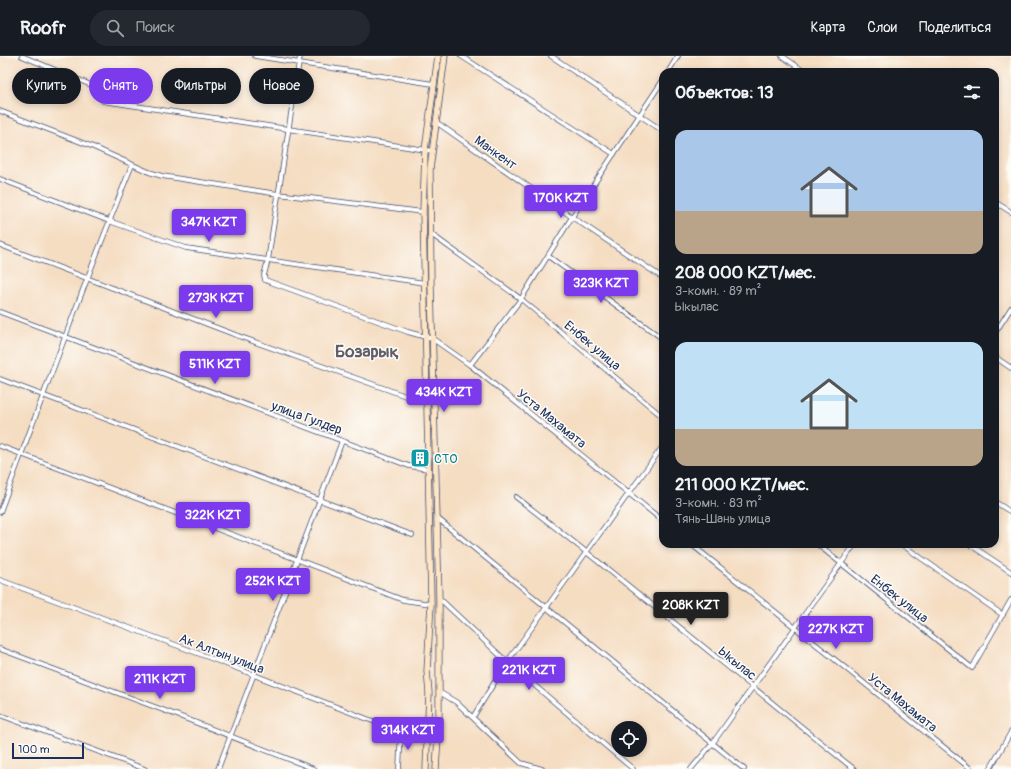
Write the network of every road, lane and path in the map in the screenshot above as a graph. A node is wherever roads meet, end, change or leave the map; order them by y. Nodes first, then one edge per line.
1 (22, 56) edge
2 (255, 56) edge
3 (300, 56) edge
4 (438, 56) edge
5 (445, 56) edge
6 (461, 56) edge
7 (551, 56) edge
8 (678, 56) edge
9 (782, 56) edge
10 (298, 63) junction
11 (670, 68) edge
12 (799, 68) edge
13 (89, 84) edge
14 (433, 84) junction
15 (659, 86) edge
16 (123, 104) edge
17 (0, 111) edge
18 (640, 116) junction
19 (436, 122) junction
20 (659, 128) edge
21 (288, 129) junction
22 (425, 150) junction
23 (433, 151) junction
24 (614, 154) junction
25 (132, 165) junction
26 (0, 179) edge
27 (278, 194) junction
28 (999, 204) edge
29 (423, 212) junction
30 (1011, 212) edge
31 (572, 217) junction
32 (109, 221) junction
33 (431, 234) junction
34 (0, 245) edge
35 (548, 256) junction
36 (268, 260) junction
37 (659, 275) edge
38 (88, 279) junction
39 (425, 283) junction
40 (521, 299) junction
41 (1011, 308) edge
42 (0, 312) edge
43 (999, 327) edge
44 (424, 336) junction
45 (659, 336) edge
46 (65, 337) junction
47 (433, 339) junction
48 (999, 360) edge
49 (470, 365) junction
50 (1011, 368) edge
51 (0, 379) edge
52 (44, 395) junction
53 (428, 404) junction
54 (659, 414) edge
55 (342, 441) junction
56 (0, 446) edge
57 (659, 451) edge
58 (22, 454) junction
59 (428, 470) junction
60 (628, 493) junction
61 (516, 497) dead end
62 (320, 501) junction
63 (999, 504) edge
64 (0, 512) edge
65 (1011, 512) edge
66 (437, 518) junction
67 (659, 518) edge
68 (412, 535) dead end
69 (696, 548) edge
70 (822, 548) edge
71 (852, 548) edge
72 (907, 548) edge
73 (975, 548) edge
74 (587, 551) junction
75 (298, 559) junction
76 (841, 564) junction
77 (1011, 572) edge
78 (0, 580) edge
79 (439, 598) junction
80 (1011, 600) edge
81 (431, 604) junction
82 (546, 608) junction
83 (1003, 615) junction
84 (796, 628) junction
85 (0, 648) edge
86 (507, 662) junction
87 (254, 675) junction
88 (751, 687) junction
89 (438, 691) junction
90 (0, 715) edge
91 (473, 717) junction
92 (401, 732) junction
93 (1011, 732) edge
94 (230, 736) junction
95 (427, 736) junction
96 (438, 738) junction
97 (712, 744) junction
98 (145, 769) edge
99 (218, 769) edge
100 (314, 769) edge
101 (398, 769) edge
102 (426, 769) edge
103 (436, 769) edge
104 (542, 769) edge
105 (633, 769) edge
106 (691, 769) edge
107 (744, 769) edge
108 (854, 769) edge
109 (971, 769) edge
110 (990, 769) edge

1 - 13 street
2 - 10 street
3 - 10 street
4 - 14 main road
5 - 19 main road
6 - 24 street
7 - 18 street
8 - 11 street
9 - 12 street
10 - 14 street
10 - 21 street
14 - 22 main road
15 - 18 street
16 - 21 street
17 - 25 street
18 - 20 street
18 - 24 street
19 - 23 main road
19 - 31 street, Манкент
21 - 22 street
21 - 27 street
22 - 23 street
22 - 29 main road
23 - 33 main road
24 - 31 street
25 - 27 street
25 - 32 street
26 - 32 street
27 - 29 street
27 - 36 street
28 - 30 street
29 - 39 main road
31 - 35 street
31 - 37 street, Манкент
32 - 36 street
32 - 38 street
33 - 40 street, Енбек улица
33 - 47 main road
34 - 38 street
35 - 40 street
35 - 45 street
36 - 39 street
36 - 44 street, Уста Махамата
38 - 46 street
38 - 53 street
39 - 44 main road
40 - 49 street
40 - 54 street, Енбек улица
41 - 43 street
42 - 46 street, улица Гулдер
44 - 47 street, Уста Махамата
44 - 53 main road
46 - 52 street
46 - 55 street, улица Гулдер
47 - 49 street, Уста Махамата
47 - 66 main road
48 - 50 street
49 - 60 street, Уста Махамата
51 - 52 street
52 - 58 street
52 - 62 street
53 - 59 main road
55 - 59 street, улица Гулдер
55 - 62 street
56 - 58 street
57 - 60 street
58 - 64 street
58 - 75 street
59 - 81 main road
60 - 67 street, Уста Махамата
60 - 74 street
61 - 74 street, Ыкылас
62 - 68 street
62 - 75 street
63 - 65 street
66 - 79 main road
66 - 82 street
69 - 84 street, Уста Махамата
70 - 76 street, Енбек улица
71 - 76 street
72 - 83 street
73 - 77 street
74 - 82 street
74 - 88 street, Ыкылас
75 - 81 street
75 - 87 street
76 - 83 street, Енбек улица
76 - 84 street
78 - 87 street, Ак Алтын улица
79 - 86 street
79 - 89 main road
80 - 83 street
81 - 95 main road
82 - 86 street
82 - 97 street
84 - 88 street
84 - 109 street, Уста Махамата
85 - 94 street
86 - 91 street
86 - 105 street
87 - 92 street, Ак Алтын улица
87 - 94 street
88 - 97 street
88 - 108 street, Ыкылас
89 - 91 street
89 - 96 main road
90 - 98 street
91 - 104 street
92 - 95 street, Ак Алтын улица
92 - 101 street
93 - 110 street
94 - 99 street
94 - 100 street
95 - 96 street, Ак Алтын улица
95 - 102 main road
96 - 103 main road
97 - 106 street
97 - 107 street

